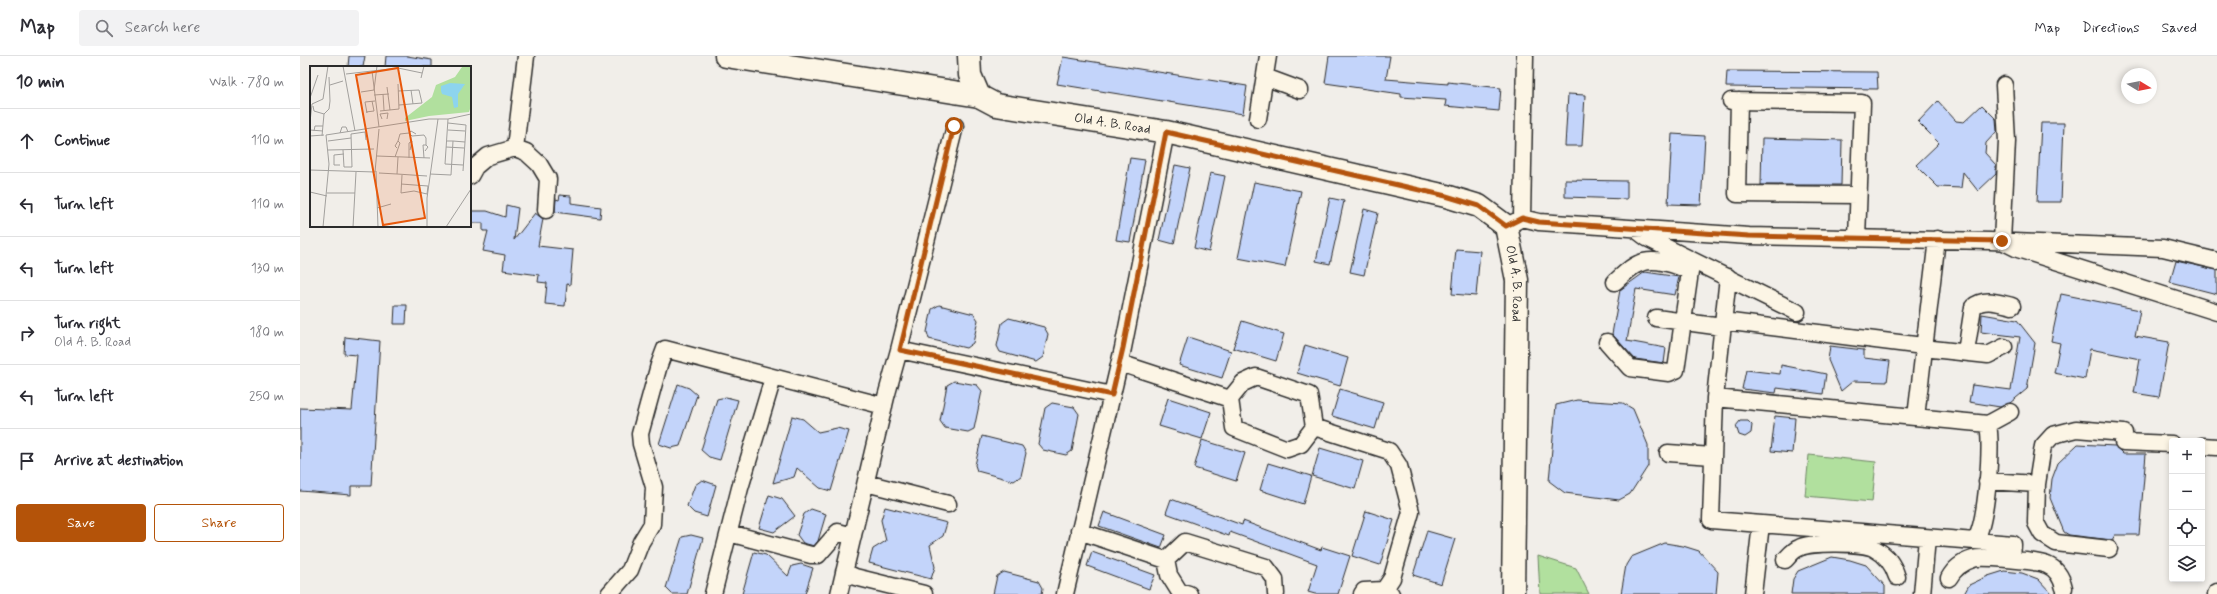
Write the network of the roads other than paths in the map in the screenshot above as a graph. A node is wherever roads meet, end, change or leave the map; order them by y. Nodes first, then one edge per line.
1 (526, 56) edge
2 (726, 56) edge
3 (969, 56) edge
4 (1268, 56) edge
5 (1525, 56) edge
6 (1265, 77) junction
7 (2004, 85) dead end
8 (1300, 90) dead end
9 (979, 96) junction
10 (1258, 119) dead end
11 (954, 126) dead end
12 (1166, 132) junction
13 (515, 148) junction
14 (471, 174) edge
15 (1858, 195) junction
16 (546, 210) dead end
17 (1514, 222) junction
18 (1634, 228) junction
19 (1856, 238) junction
20 (1937, 239) junction
21 (2002, 241) junction
22 (2217, 261) edge
23 (1728, 277) junction
24 (1615, 282) dead end
25 (2012, 306) dead end
26 (1797, 312) dead end
27 (2217, 312) edge
28 (1656, 318) dead end
29 (1684, 322) junction
30 (1722, 324) junction
31 (1607, 342) dead end
32 (2004, 346) dead end
33 (1923, 347) junction
34 (900, 350) junction
35 (1966, 352) junction
36 (1120, 363) junction
37 (773, 378) junction
38 (1112, 395) junction
39 (1715, 398) junction
40 (1230, 399) junction
41 (884, 406) junction
42 (2010, 412) dead end
43 (1916, 418) junction
44 (1988, 424) junction
45 (1314, 427) junction
46 (2169, 444) edge
47 (2205, 446) edge
48 (2217, 447) edge
49 (1668, 453) dead end
50 (1713, 456) junction
51 (1987, 481) junction
52 (866, 483) junction
53 (2037, 484) junction
54 (948, 504) dead end
55 (1761, 524) junction
56 (1079, 531) junction
57 (729, 532) junction
58 (853, 536) junction
59 (1842, 537) junction
60 (1927, 538) junction
61 (1975, 541) junction
62 (2109, 549) dead end
63 (2012, 559) junction
64 (1166, 560) junction
65 (1785, 560) dead end
66 (844, 572) junction
67 (1897, 577) dead end
68 (1949, 578) dead end
69 (2064, 588) dead end
70 (1388, 592) edge
71 (609, 594) edge
72 (713, 594) edge
73 (839, 594) edge
74 (924, 594) edge
75 (1065, 594) edge
76 (1189, 594) edge
77 (1276, 594) edge
78 (1362, 594) edge
79 (1513, 594) edge
80 (1753, 594) edge
81 (1922, 594) edge

1 - 13 street
2 - 9 street, Old A. B. Road
3 - 9 street
4 - 6 street
5 - 17 street
6 - 8 street
6 - 10 street
7 - 21 street
9 - 12 street, Old A. B. Road
11 - 34 street
12 - 17 street, Old A. B. Road
12 - 36 street
13 - 14 street
13 - 16 street
15 - 15 street
15 - 19 street
17 - 18 street
17 - 79 street, Old A. B. Road
18 - 19 street
18 - 23 street
19 - 20 street
20 - 21 street
20 - 33 street
21 - 22 street
21 - 27 street
23 - 26 street
23 - 30 street
24 - 29 street
25 - 35 street
28 - 29 street
29 - 30 street
29 - 31 street
30 - 33 street
30 - 39 street
32 - 35 street
33 - 35 street
33 - 43 street
34 - 38 street
34 - 41 street
36 - 38 street
36 - 40 street
37 - 41 street
37 - 57 street
37 - 71 street
38 - 56 street
39 - 43 street
39 - 50 street
40 - 45 street
40 - 45 street
41 - 52 street
42 - 44 street
43 - 44 street
44 - 51 street
45 - 70 street
46 - 53 street
47 - 48 street
49 - 50 street
50 - 55 street
51 - 53 street
51 - 61 street
52 - 54 street
52 - 58 street
53 - 62 street
55 - 59 street
55 - 80 street
56 - 64 street
56 - 75 street
57 - 58 street
57 - 72 street
58 - 66 street
59 - 60 street
59 - 65 street
59 - 67 street
60 - 61 street
60 - 81 street
61 - 63 street
63 - 68 street
63 - 69 street
64 - 76 street
64 - 77 street
66 - 73 street
66 - 74 street
70 - 78 street

